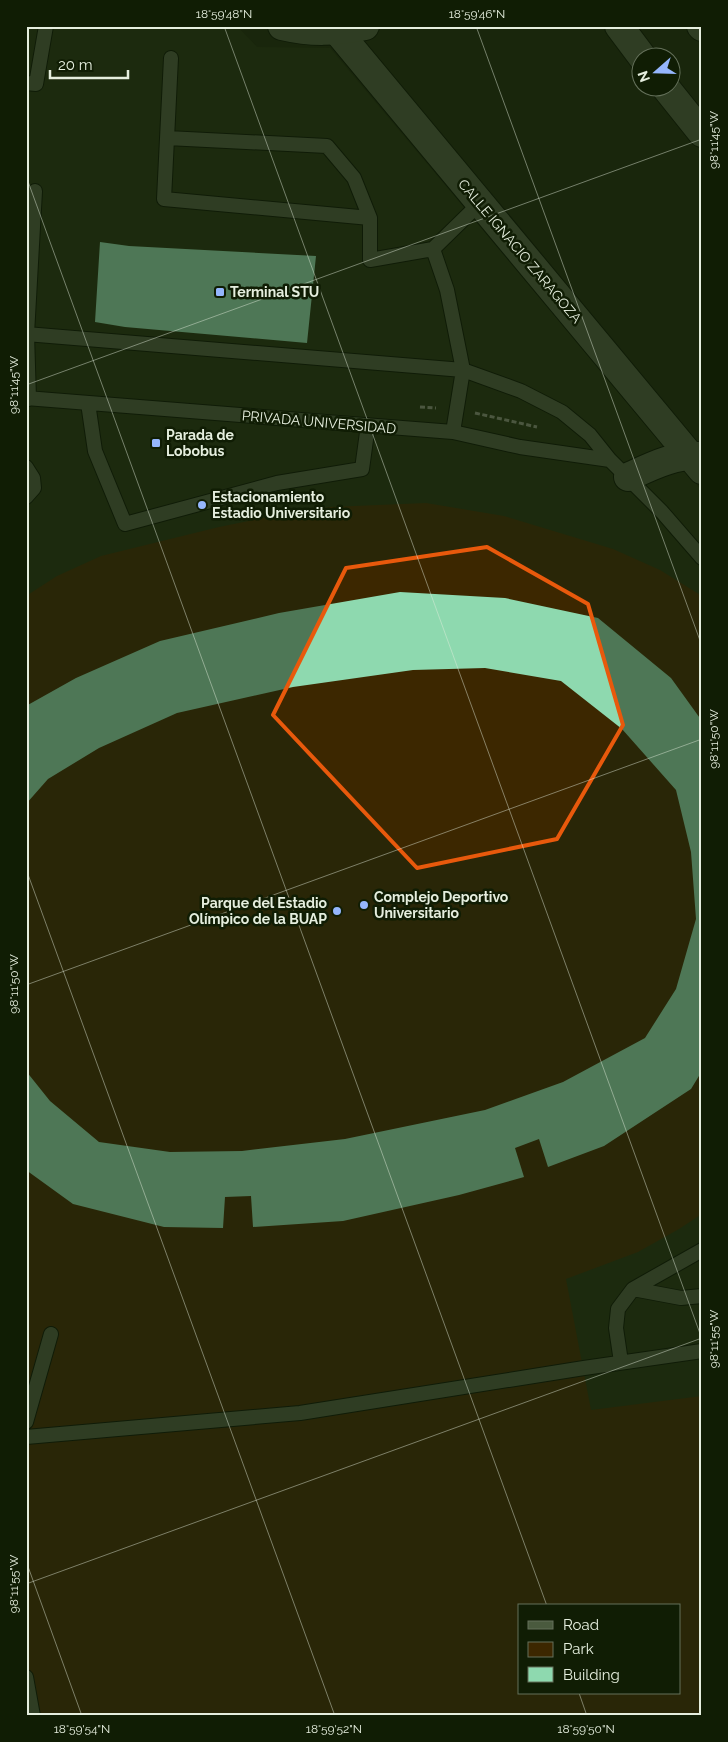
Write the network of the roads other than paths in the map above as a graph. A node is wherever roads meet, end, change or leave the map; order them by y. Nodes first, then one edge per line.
1 (282, 26) edge
2 (365, 26) edge
3 (619, 26) edge
4 (46, 28) edge
5 (338, 32) junction
6 (636, 48) edge
7 (171, 58) dead end
8 (26, 83) edge
9 (674, 98) edge
10 (702, 133) edge
11 (167, 138) junction
12 (35, 191) dead end
13 (480, 203) junction
14 (370, 218) junction
15 (433, 248) junction
16 (27, 334) edge
17 (463, 370) junction
18 (28, 398) edge
19 (88, 403) junction
20 (368, 426) junction
21 (453, 432) junction
22 (698, 460) edge
23 (26, 467) edge
24 (619, 468) junction
25 (26, 497) edge
26 (702, 558) edge
27 (702, 1250) edge
28 (633, 1290) junction
29 (702, 1296) edge
30 (51, 1334) dead end
31 (702, 1351) edge
32 (622, 1362) junction
33 (26, 1422) edge
34 (26, 1437) edge
35 (26, 1677) edge
36 (34, 1716) edge

1 - 5 street
2 - 5 street
3 - 6 street
4 - 8 lane
5 - 13 street, CALLE IGNACIO ZARAGOZA
7 - 11 lane
9 - 10 street
11 - 14 lane
11 - 14 lane
12 - 16 lane
13 - 15 lane
13 - 22 street, CALLE IGNACIO ZARAGOZA
14 - 15 lane
15 - 17 lane
16 - 17 lane
16 - 18 lane
17 - 21 lane
17 - 24 lane
18 - 19 lane, PRIVADA UNIVERSIDAD
19 - 20 lane, PRIVADA UNIVERSIDAD
19 - 20 lane
20 - 21 lane, PRIVADA UNIVERSIDAD
21 - 24 lane, PRIVADA UNIVERSIDAD
22 - 24 street
23 - 25 lane
24 - 26 lane
27 - 28 lane
28 - 29 lane
28 - 32 lane
30 - 33 lane
31 - 32 lane
32 - 34 lane
35 - 36 lane

